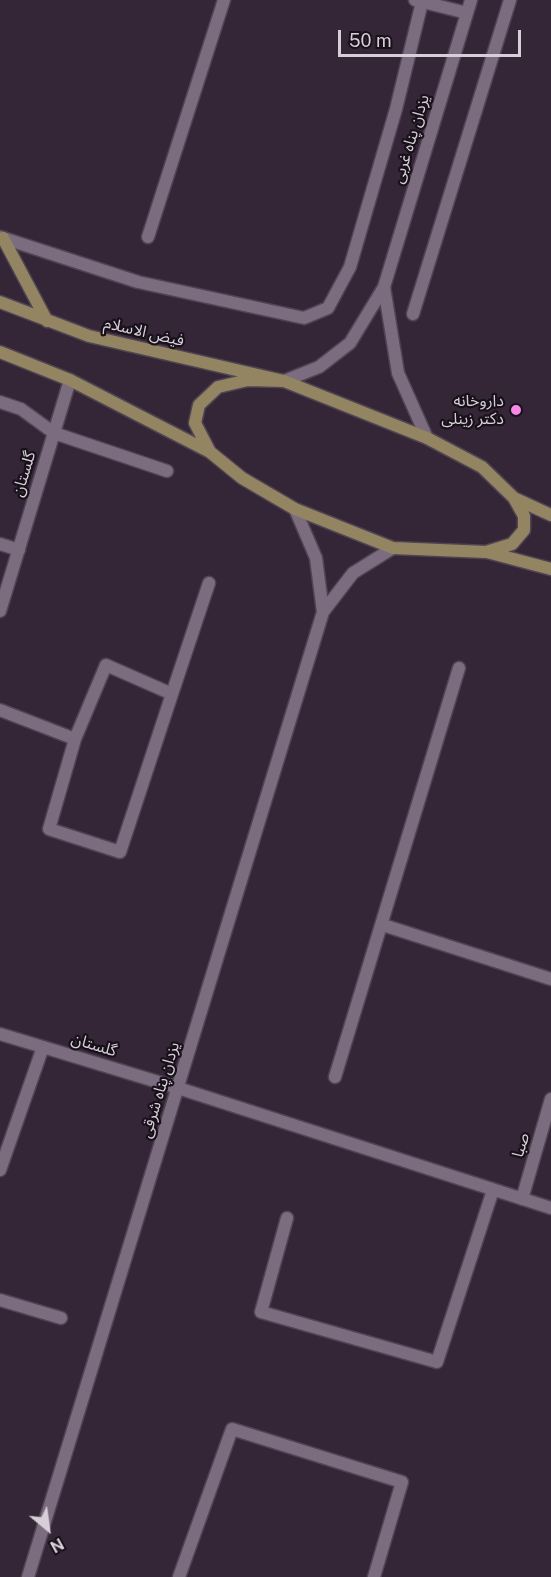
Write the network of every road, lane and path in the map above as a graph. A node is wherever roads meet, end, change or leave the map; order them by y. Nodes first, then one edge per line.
1 (224, 0) edge
2 (471, 0) edge
3 (510, 0) edge
4 (418, 1) edge
5 (466, 13) junction
6 (2, 237) edge
7 (148, 237) dead end
8 (384, 287) junction
9 (0, 302) edge
10 (413, 314) dead end
11 (47, 321) junction
12 (0, 352) edge
13 (70, 380) junction
14 (284, 381) junction
15 (0, 402) edge
16 (54, 434) junction
17 (427, 438) junction
18 (210, 452) junction
19 (167, 471) dead end
20 (514, 498) junction
21 (295, 509) junction
22 (551, 515) edge
23 (0, 544) edge
24 (393, 549) junction
25 (19, 550) junction
26 (486, 552) junction
27 (551, 569) edge
28 (209, 584) dead end
29 (0, 611) edge
30 (323, 612) junction
31 (459, 668) dead end
32 (172, 694) junction
33 (0, 710) edge
34 (75, 739) junction
35 (383, 925) junction
36 (551, 979) edge
37 (0, 1034) edge
38 (43, 1047) junction
39 (335, 1077) dead end
40 (178, 1088) junction
41 (551, 1099) edge
42 (0, 1170) edge
43 (493, 1190) junction
44 (522, 1199) junction
45 (551, 1208) edge
46 (287, 1218) dead end
47 (0, 1300) edge
48 (61, 1318) dead end
49 (28, 1577) edge
50 (179, 1577) edge
51 (374, 1577) edge

1 - 7 street
2 - 5 street, یزدان پناه غربی
3 - 10 street
4 - 5 street
4 - 6 street
5 - 8 street, یزدان پناه غربی
6 - 11 main road
8 - 14 street, یزدان پناه غربی
8 - 17 street, یزدان پناه غربی
9 - 11 main road, فیض الاسلام
11 - 14 main road, فیض الاسلام
12 - 13 main road
13 - 16 street, گلستان
13 - 18 main road
14 - 17 main road
14 - 18 main road
15 - 16 street
16 - 19 street
16 - 25 street, گلستان
17 - 20 main road
18 - 21 main road
20 - 22 main road
20 - 26 main road
21 - 24 main road
21 - 30 street, یزدان پناه شرقی
23 - 25 street
24 - 26 main road
24 - 30 street, یزدان پناه شرقی
25 - 29 street, گلستان
26 - 27 main road
28 - 32 street
30 - 40 street, یزدان پناه شرقی
31 - 35 street
32 - 34 street
32 - 34 street
33 - 34 street
35 - 36 street
35 - 39 street
37 - 38 street, گلستان
38 - 40 street, گلستان
38 - 42 street
40 - 43 street, گلستان
40 - 49 street, یزدان پناه شرقی
41 - 44 street, صبا
43 - 44 street, گلستان
43 - 46 street
44 - 45 street, گلستان
47 - 48 street
50 - 51 street

